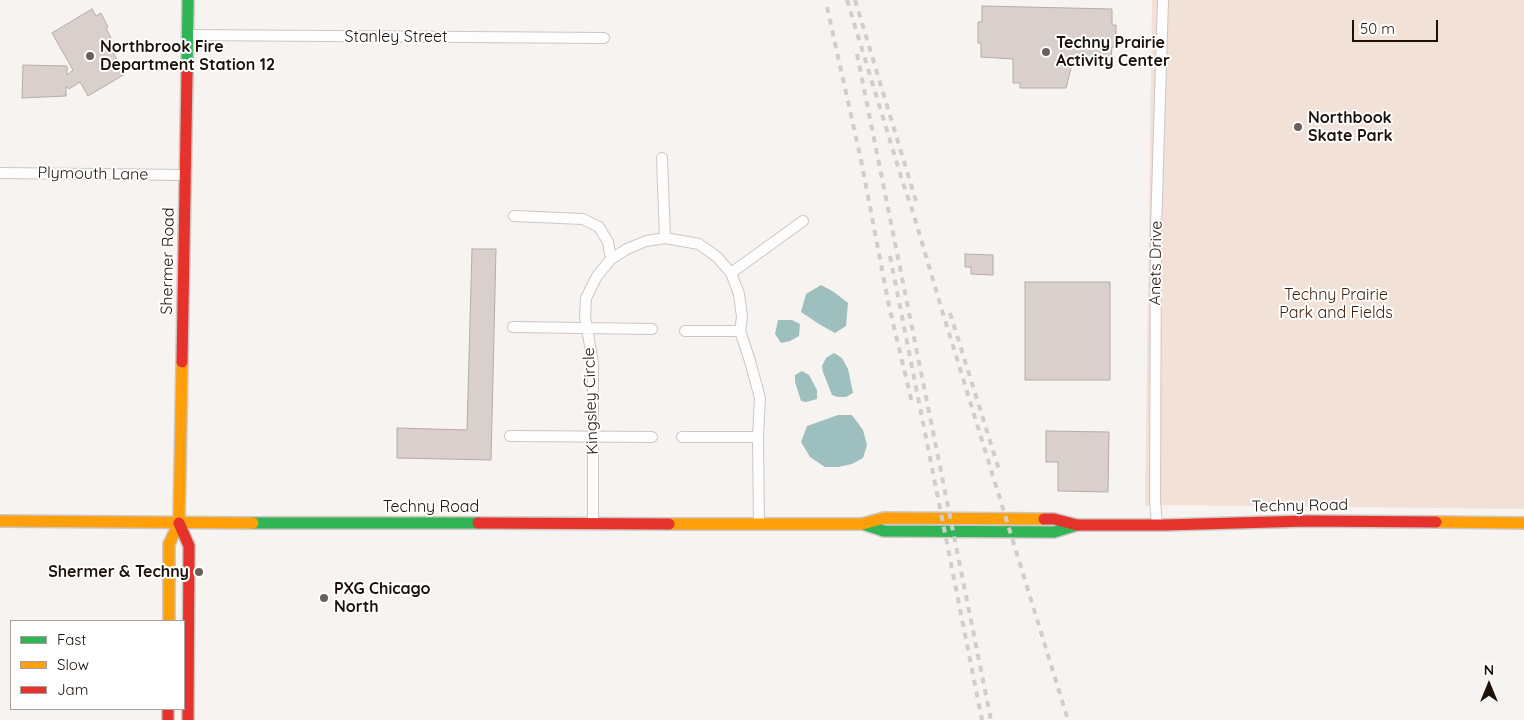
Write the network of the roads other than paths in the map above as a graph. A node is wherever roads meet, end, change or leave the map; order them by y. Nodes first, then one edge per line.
1 (188, 0) edge
2 (1163, 0) edge
3 (188, 35) junction
4 (604, 38) dead end
5 (662, 158) dead end
6 (0, 173) edge
7 (186, 175) junction
8 (514, 216) dead end
9 (803, 221) dead end
10 (665, 238) junction
11 (611, 259) junction
12 (731, 273) junction
13 (512, 326) dead end
14 (586, 328) junction
15 (652, 329) dead end
16 (685, 331) dead end
17 (740, 331) junction
18 (510, 436) dead end
19 (594, 436) junction
20 (652, 436) dead end
21 (682, 437) dead end
22 (758, 437) junction
23 (0, 521) edge
24 (179, 523) junction
25 (1524, 523) edge
26 (592, 524) junction
27 (759, 524) junction
28 (1157, 525) junction
29 (169, 620) edge
30 (188, 720) edge

1 - 3 main road, Shermer Road
2 - 28 street, Anets Drive
3 - 4 street, Stanley Street
3 - 7 main road, Shermer Road
5 - 10 street
6 - 7 street, Plymouth Lane
7 - 24 main road, Shermer Road
8 - 11 street
9 - 12 street
10 - 11 street, Kingsley Circle
10 - 12 street, Kingsley Circle
11 - 14 street, Kingsley Circle
12 - 17 street, Kingsley Circle
13 - 14 street
14 - 15 street
14 - 19 street, Kingsley Circle
16 - 17 street
17 - 22 street, Kingsley Circle
18 - 19 street
19 - 20 street
19 - 26 street, Kingsley Circle
21 - 22 street
22 - 27 street, Kingsley Circle
23 - 24 main road, Techny Road
24 - 26 main road, Techny Road
24 - 29 main road, Shermer Road
24 - 30 main road, Shermer Road
25 - 28 main road, Techny Road
26 - 27 main road, Techny Road
27 - 28 main road, Techny Road

